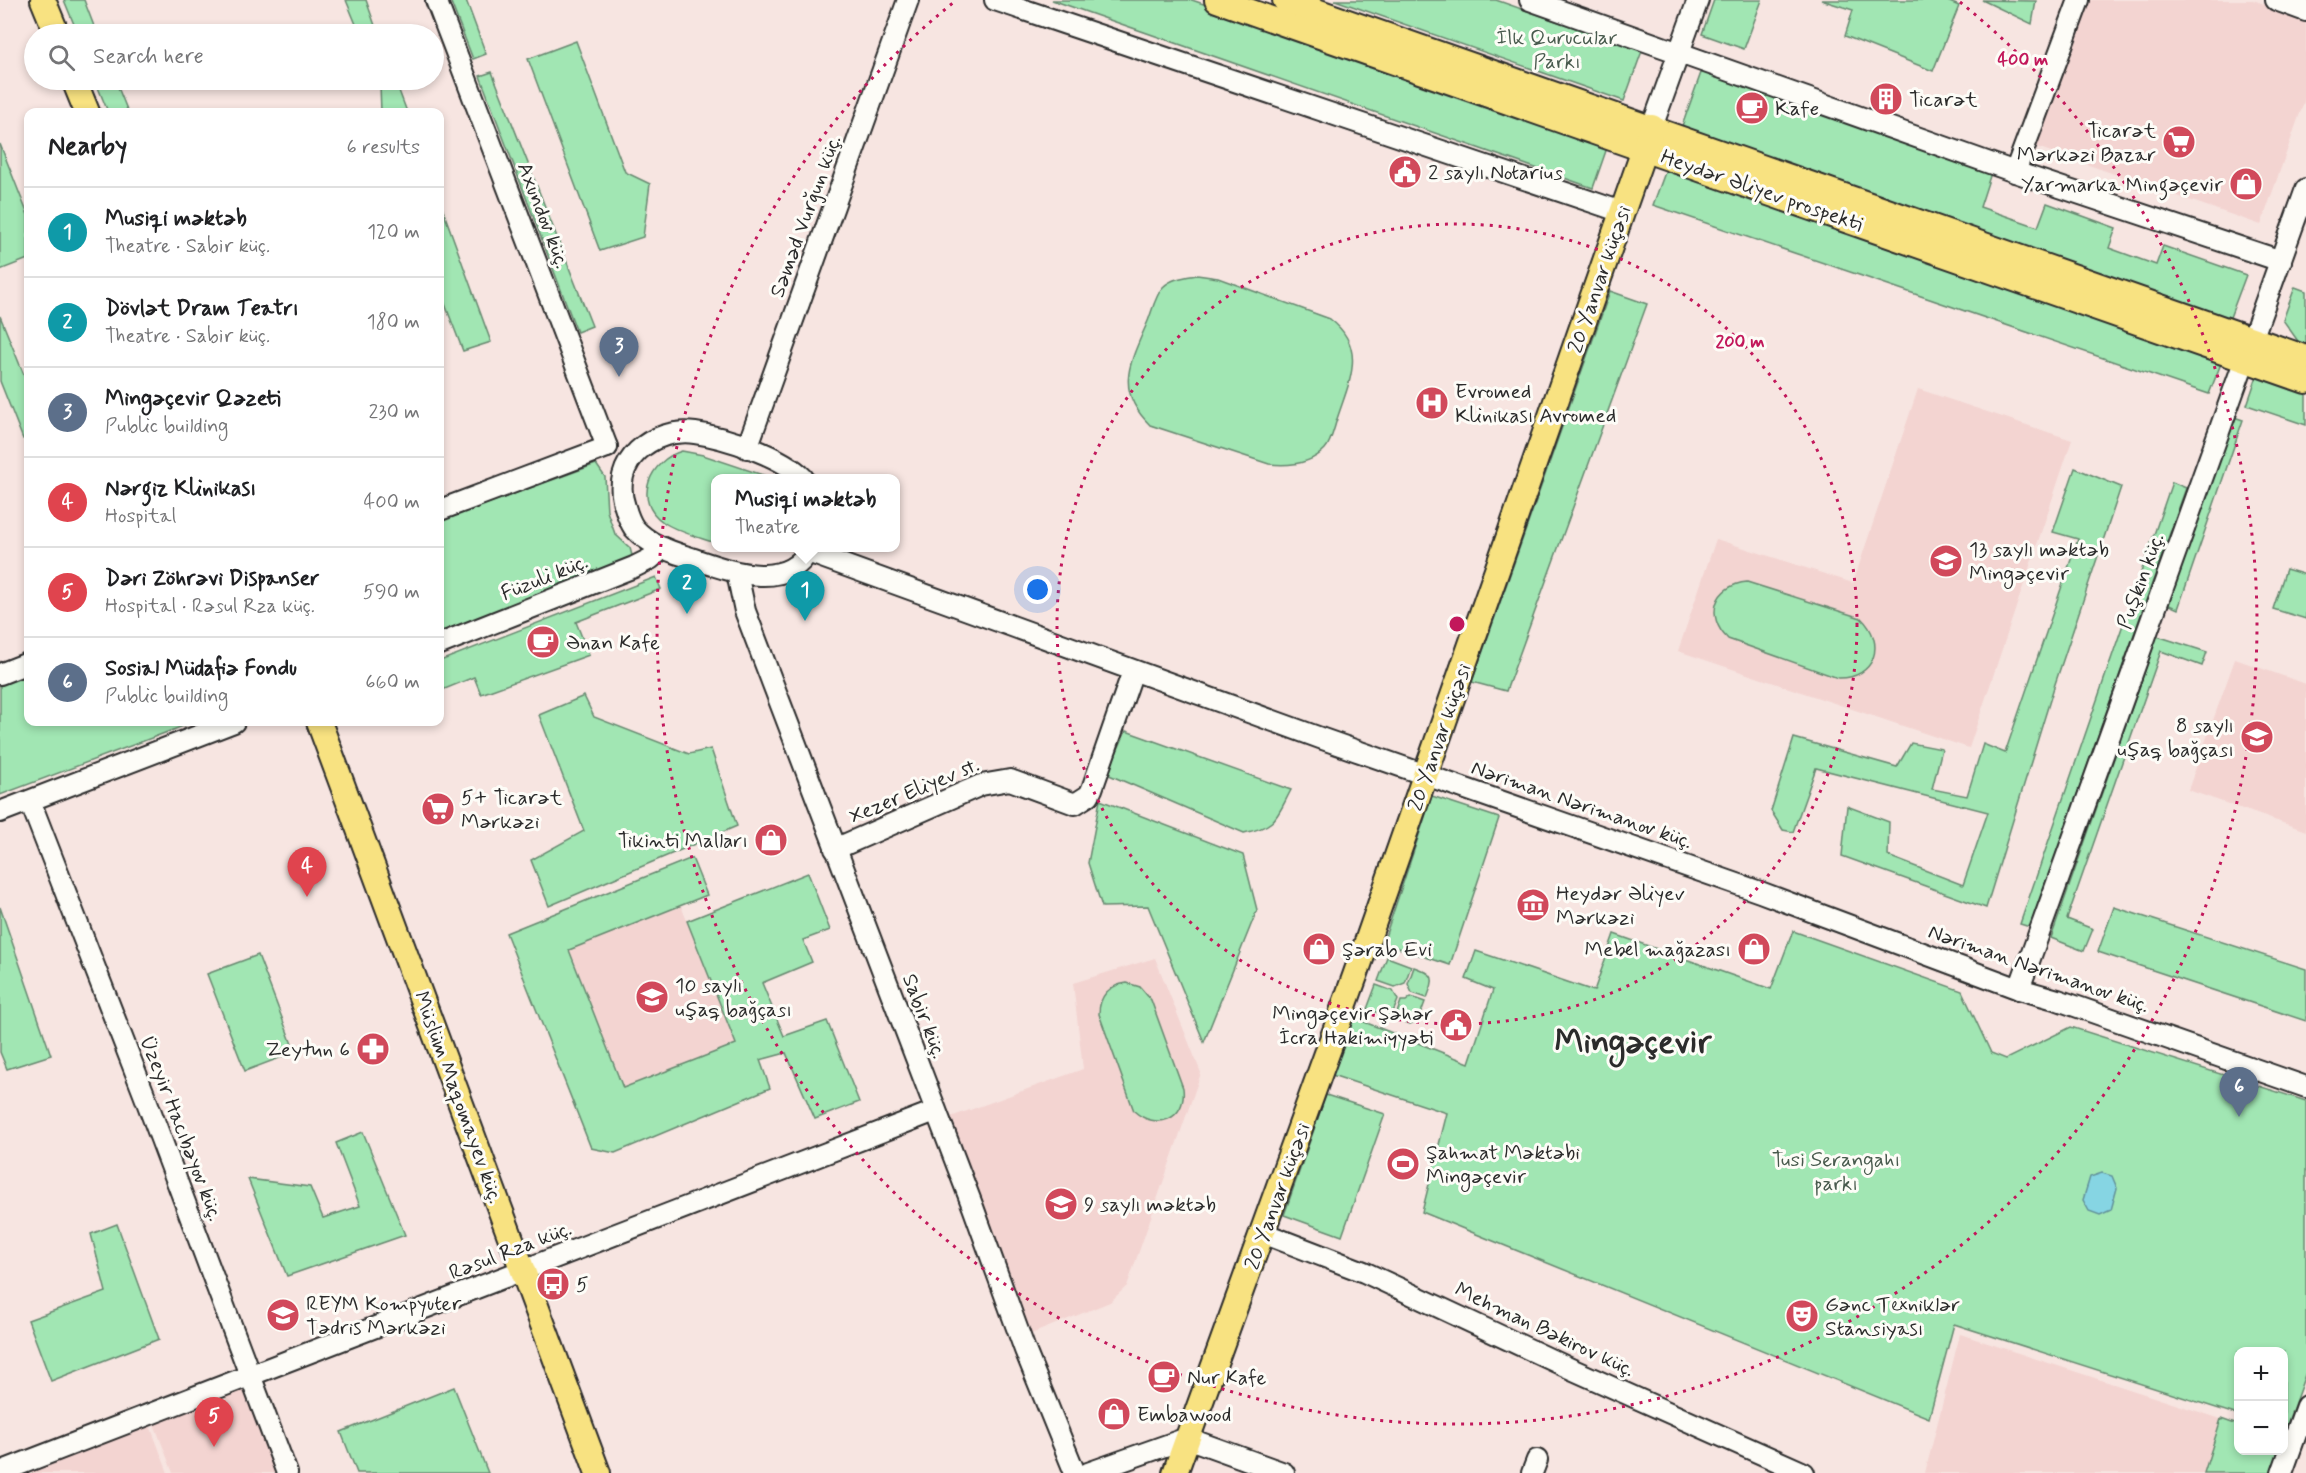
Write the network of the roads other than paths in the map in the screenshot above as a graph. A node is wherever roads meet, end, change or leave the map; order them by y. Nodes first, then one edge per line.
1 (43, 0) edge
2 (436, 0) edge
3 (908, 0) edge
4 (995, 0) edge
5 (1217, 0) edge
6 (1285, 0) edge
7 (1530, 0) edge
8 (1698, 0) edge
9 (2079, 0) edge
10 (2276, 0) edge
11 (2306, 11) edge
12 (53, 24) edge
13 (1679, 52) junction
14 (78, 90) edge
15 (85, 108) edge
16 (1648, 138) junction
17 (2015, 172) junction
18 (2306, 189) edge
19 (1622, 212) junction
20 (2281, 261) junction
21 (2249, 350) junction
22 (2306, 358) edge
23 (2306, 381) edge
24 (607, 447) junction
25 (747, 448) junction
26 (630, 458) junction
27 (799, 474) edge
28 (444, 508) edge
29 (663, 548) junction
30 (807, 552) edge
31 (814, 552) edge
32 (737, 573) junction
33 (444, 642) edge
34 (24, 665) edge
35 (1133, 671) junction
36 (0, 674) edge
37 (224, 726) edge
38 (320, 726) edge
39 (1425, 774) junction
40 (30, 801) junction
41 (0, 812) edge
42 (835, 849) junction
43 (2019, 989) junction
44 (2306, 1087) edge
45 (935, 1111) junction
46 (1263, 1233) junction
47 (523, 1271) junction
48 (250, 1376) junction
49 (2306, 1406) edge
50 (1187, 1438) junction
51 (0, 1472) edge
52 (287, 1473) edge
53 (598, 1473) edge
54 (1075, 1473) edge
55 (1088, 1473) edge
56 (1175, 1473) edge
57 (1284, 1473) edge
58 (1804, 1473) edge
59 (2282, 1473) edge

1 - 12 main road
2 - 24 street, Axundov küç.
3 - 25 street, Səməd Vurğun küç.
4 - 19 street
5 - 16 main road, Heydər Əliyev prospekti
6 - 16 main road, Heydər Əliyev prospekti
7 - 13 street
8 - 13 street, 20 Yanvar küçəsi
9 - 17 street
10 - 11 street
13 - 16 street, 20 Yanvar küçəsi
13 - 17 street
14 - 15 main road
16 - 19 main road, 20 Yanvar küçəsi
16 - 21 main road, Heydər Əliyev prospekti
17 - 20 street
18 - 20 street, Puşkin küç.
19 - 39 main road, 20 Yanvar küçəsi
20 - 21 street, Puşkin küç.
21 - 22 main road, Heydər Əliyev prospekti
21 - 23 main road, Heydər Əliyev prospekti
21 - 43 street, Puşkin küç.
24 - 26 street
24 - 28 street
25 - 26 street
25 - 27 street
26 - 29 street
29 - 32 street
29 - 33 street, Füzuli küç.
30 - 32 street
31 - 35 street, Nəriman Nərimanov küç.
32 - 42 street, Sabir küç.
34 - 36 street
35 - 39 street, Nəriman Nərimanov küç.
35 - 42 street, Xezer Eliyev st.
37 - 40 street
38 - 47 main road, Müslüm Maqomayev küç.
39 - 43 street, Nəriman Nərimanov küç.
39 - 46 main road, 20 Yanvar küçəsi
40 - 41 street
40 - 48 street, Üzeyir Hacıbəyov küç.
42 - 45 street, Sabir küç.
43 - 44 street, Nəriman Nərimanov küç.
45 - 47 street, Rəsul Rza küç.
45 - 54 street, Sabir küç.
46 - 50 main road, 20 Yanvar küçəsi
46 - 58 street, Mehman Bəkirov küç.
47 - 48 street, Rəsul Rza küç.
47 - 53 main road, Müslüm Maqomayev küç.
48 - 51 street, Rəsul Rza küç.
48 - 52 street, Üzeyir Hacıbəyov küç.
49 - 59 street
50 - 55 street
50 - 56 main road, 20 Yanvar küçəsi
50 - 57 street

